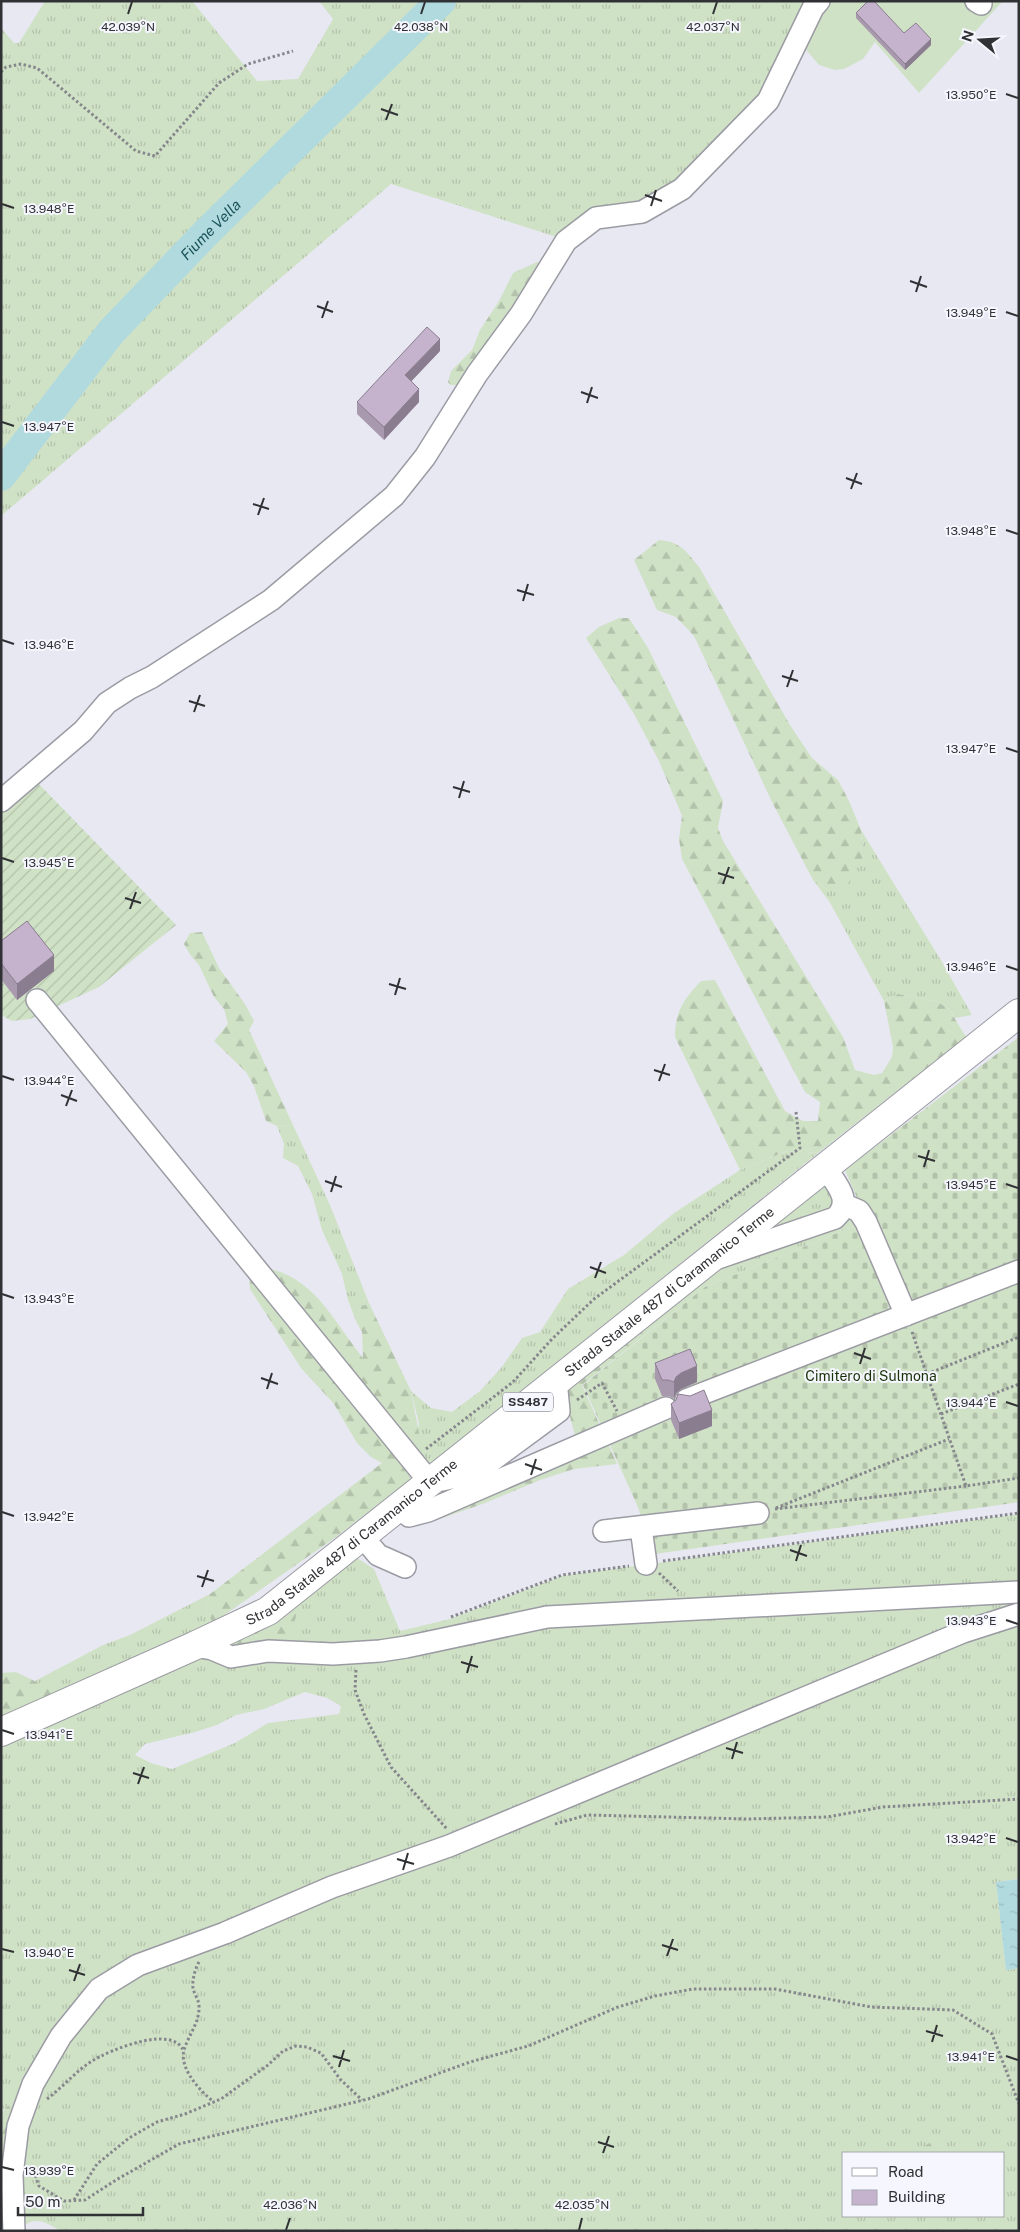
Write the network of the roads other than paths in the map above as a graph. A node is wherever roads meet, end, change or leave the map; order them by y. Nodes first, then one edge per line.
1 (819, 1) edge
2 (1, 801) edge
3 (37, 1000) dead end
4 (1019, 1013) edge
5 (824, 1167) junction
6 (845, 1204) junction
7 (710, 1260) junction
8 (1019, 1271) edge
9 (906, 1315) junction
10 (556, 1380) junction
11 (432, 1479) junction
12 (399, 1506) junction
13 (758, 1513) dead end
14 (641, 1528) junction
15 (604, 1531) dead end
16 (362, 1536) junction
17 (652, 1563) road end
18 (404, 1567) dead end
19 (1019, 1592) edge
20 (1019, 1614) edge
21 (194, 1646) junction
22 (1, 1732) edge
23 (14, 2231) edge

1 - 2 street
3 - 11 street
4 - 5 main road, Strada Statale 487 di Caramanico Terme / SS487
5 - 6 street
5 - 7 main road, Strada Statale 487 di Caramanico Terme / SS487
6 - 7 street
6 - 9 street
7 - 10 main road, Strada Statale 487 di Caramanico Terme / SS487
8 - 9 street
9 - 12 street
10 - 11 main road, Strada Statale 487 di Caramanico Terme / SS487
10 - 11 street
11 - 12 main road, Strada Statale 487 di Caramanico Terme / SS487
12 - 16 main road, Strada Statale 487 di Caramanico Terme / SS487
13 - 14 street
14 - 15 street
14 - 17 street
16 - 18 street
16 - 21 main road, Strada Statale 487 di Caramanico Terme / SS487
19 - 21 street
20 - 23 street
21 - 22 main road, Strada Statale 487 di Caramanico Terme / SS487

